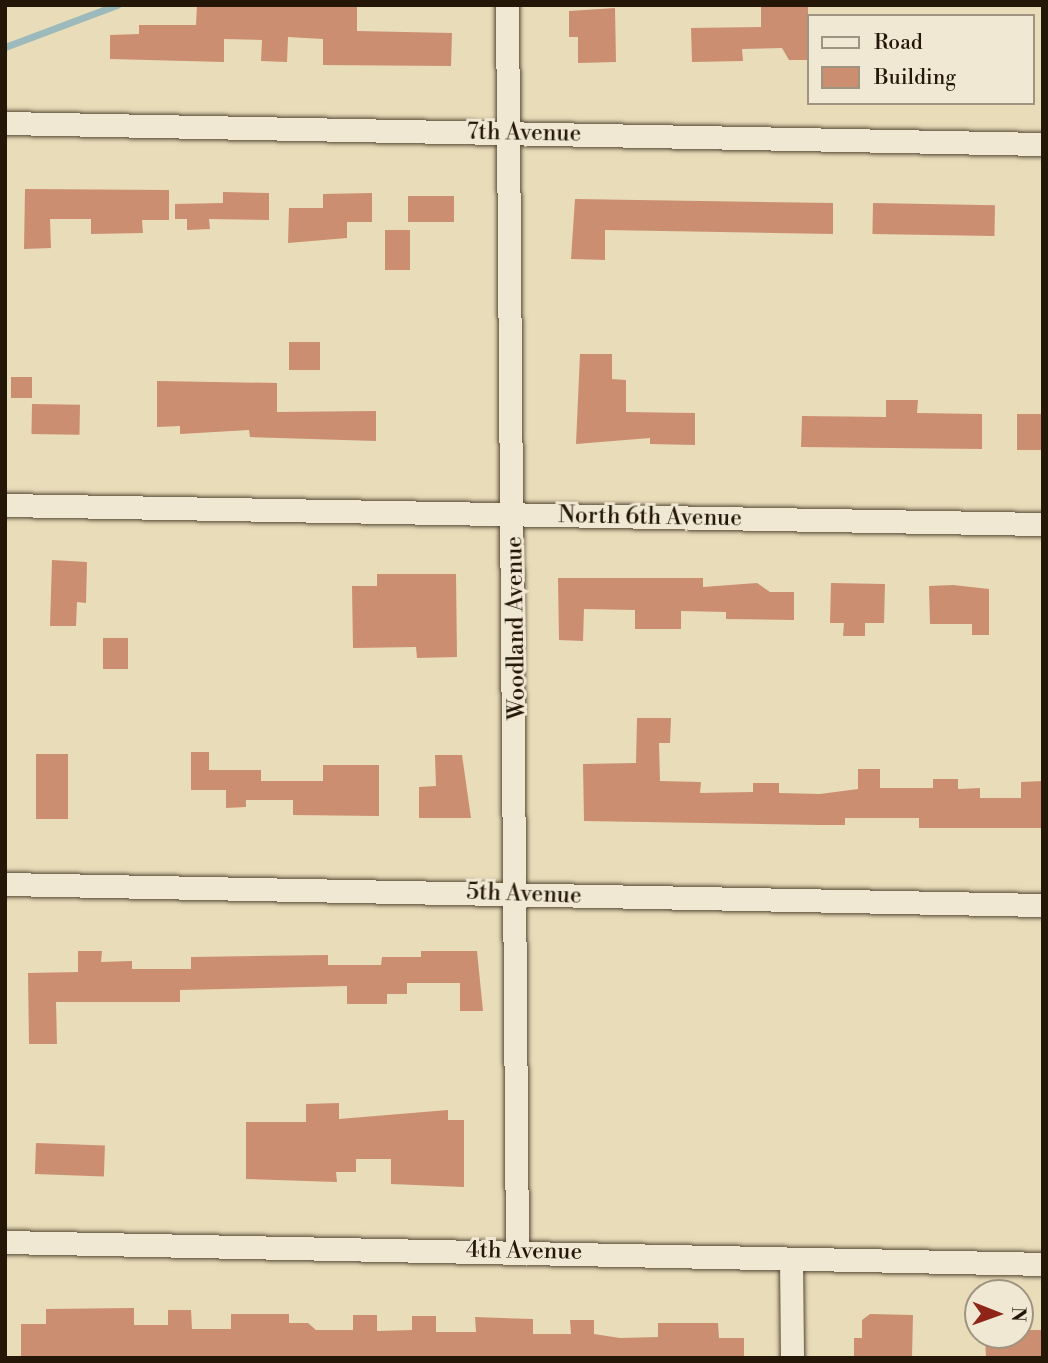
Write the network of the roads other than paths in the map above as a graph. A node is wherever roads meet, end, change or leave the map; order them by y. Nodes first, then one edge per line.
1 (508, 5) edge
2 (5, 123) edge
3 (509, 132) junction
4 (1043, 144) edge
5 (5, 505) edge
6 (514, 514) junction
7 (1043, 524) edge
8 (5, 884) edge
9 (517, 892) junction
10 (1043, 905) edge
11 (5, 1242) edge
12 (517, 1251) junction
13 (791, 1259) junction
14 (1043, 1264) edge
15 (792, 1358) edge

1 - 3 street, Woodland Avenue
2 - 3 street, 7th Avenue
3 - 4 street, 7th Avenue
3 - 6 street, Woodland Avenue
5 - 6 street, North 6th Avenue
6 - 7 street, North 6th Avenue
6 - 9 street, Woodland Avenue
8 - 9 street, 5th Avenue
9 - 10 street, 5th Avenue
9 - 12 street, Woodland Avenue
11 - 12 street, 4th Avenue
12 - 13 street, 4th Avenue
13 - 14 street, 4th Avenue
13 - 15 street

